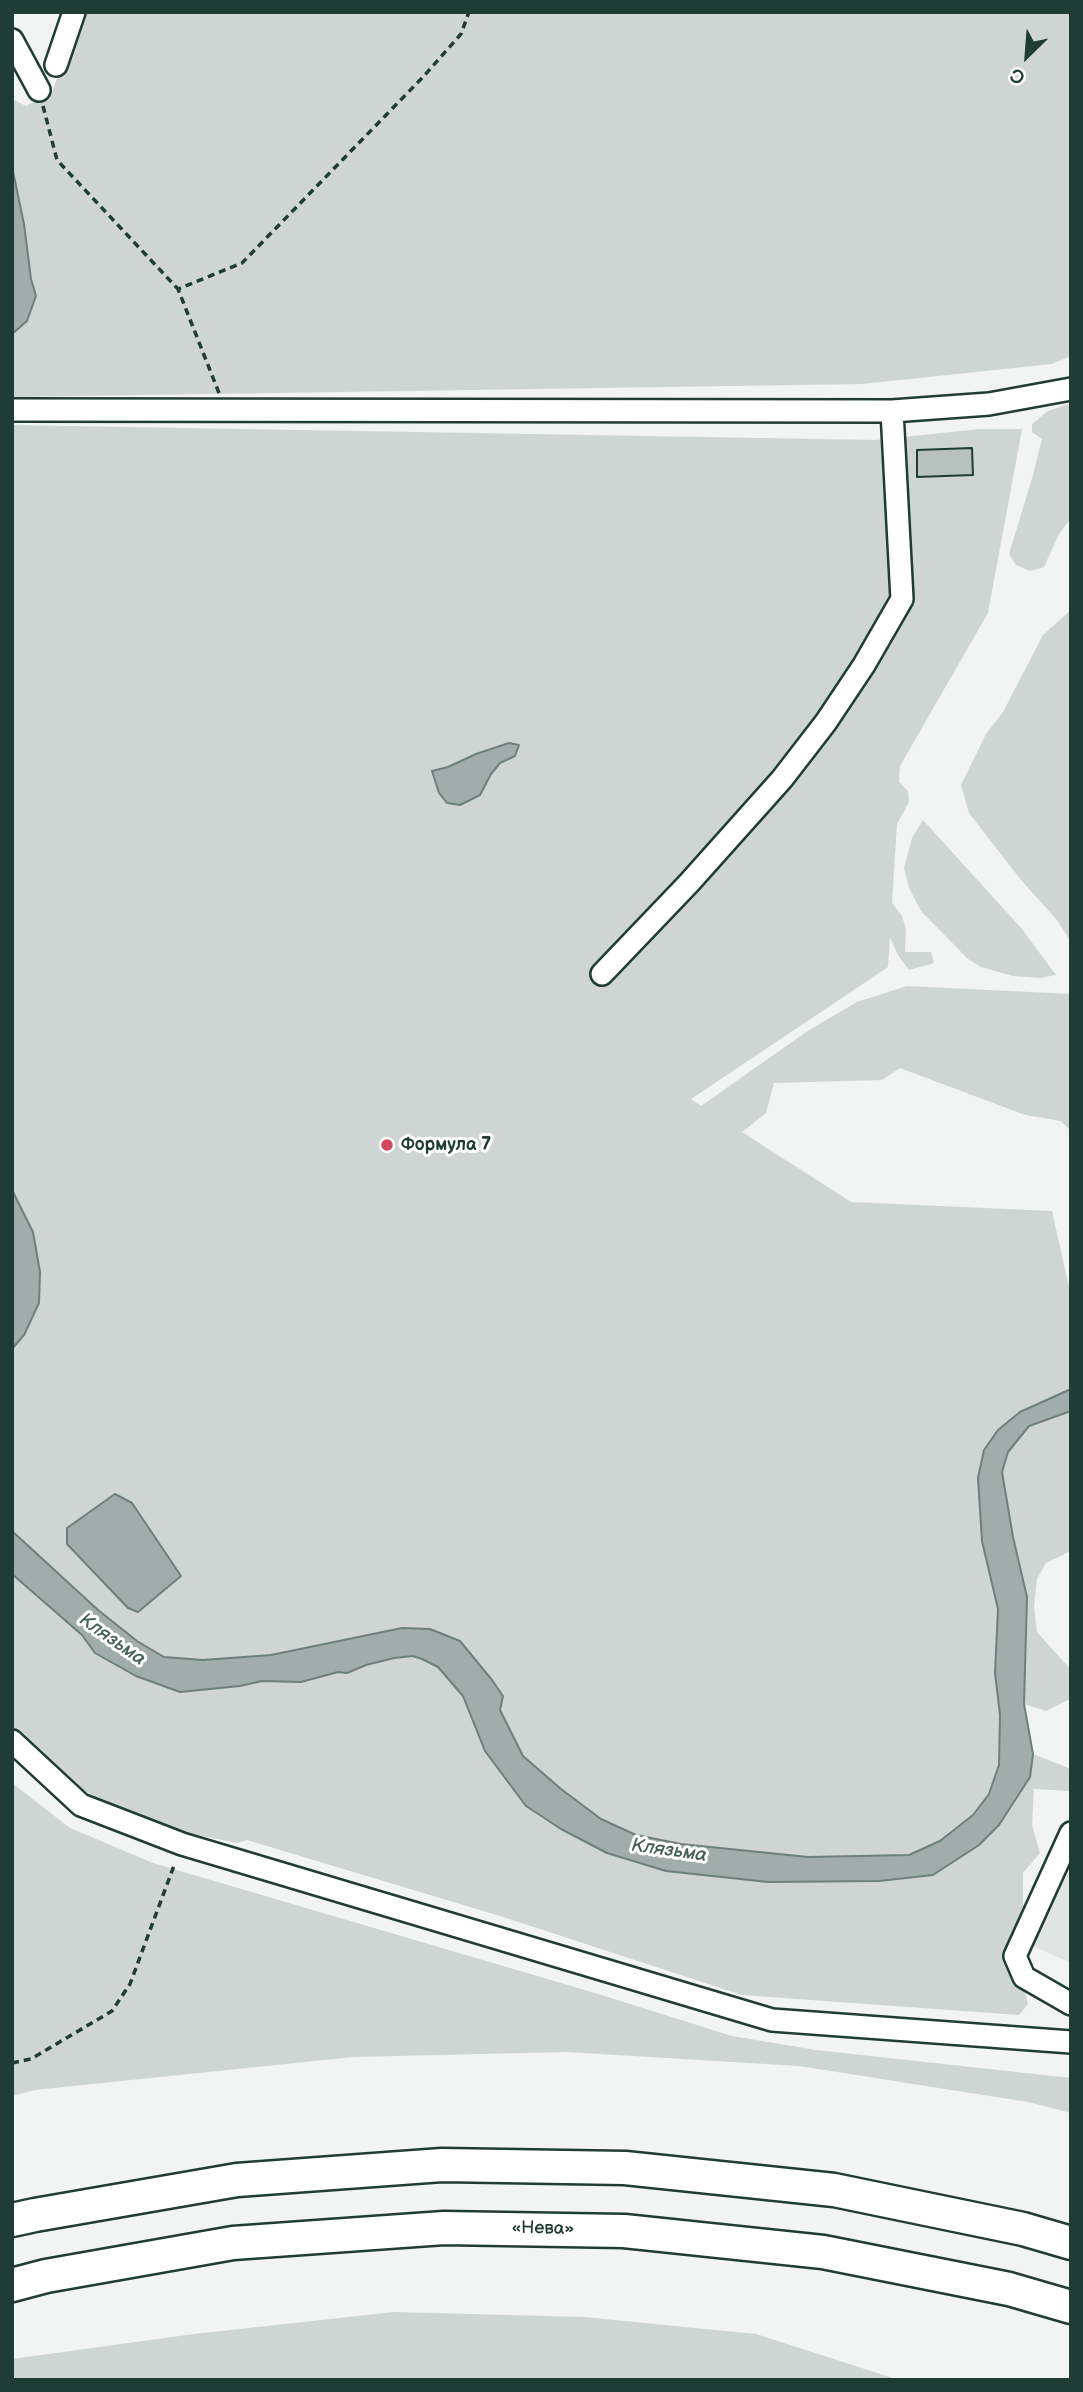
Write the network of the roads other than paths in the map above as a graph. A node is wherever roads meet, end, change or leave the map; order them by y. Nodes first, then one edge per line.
1 (74, 12) edge
2 (12, 40) edge
3 (56, 65) dead end
4 (39, 90) road end
5 (1071, 389) edge
6 (12, 410) edge
7 (892, 411) junction
8 (602, 974) dead end
9 (12, 1741) edge
10 (1071, 1833) edge
11 (1071, 2004) edge
12 (1069, 2039) edge
13 (12, 2220) edge
14 (1071, 2243) edge
15 (12, 2285) edge
16 (1071, 2307) edge

1 - 3 street
2 - 4 street
5 - 7 street
6 - 7 street
7 - 8 street
9 - 12 street
10 - 11 street
13 - 14 highway
15 - 16 highway, «Нева»

